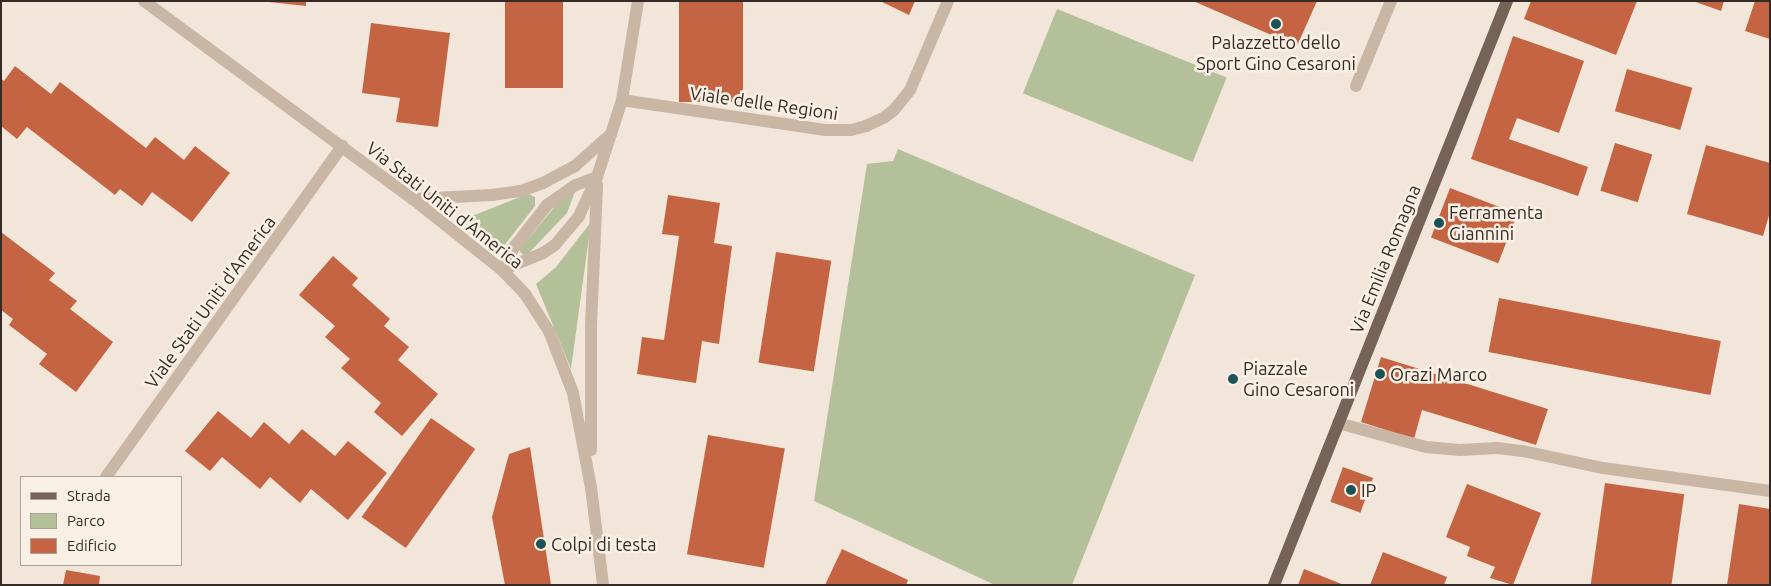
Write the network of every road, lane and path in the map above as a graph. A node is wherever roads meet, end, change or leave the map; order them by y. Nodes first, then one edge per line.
1 (144, 1) edge
2 (638, 1) edge
3 (948, 1) edge
4 (1391, 1) edge
5 (1507, 1) edge
6 (1356, 86) dead end
7 (622, 100) junction
8 (613, 132) junction
9 (342, 146) junction
10 (597, 177) junction
11 (413, 199) junction
12 (502, 270) junction
13 (1338, 423) junction
14 (107, 476) edge
15 (591, 487) junction
16 (1770, 491) edge
17 (603, 585) edge
18 (1274, 585) edge

1 - 9 street, Via Stati Uniti d'America
2 - 7 street
3 - 7 street, Viale delle Regioni
4 - 6 street
5 - 13 main road, Via Emilia Romagna
7 - 8 street
8 - 10 street
8 - 11 street
9 - 11 street, Via Stati Uniti d'America
9 - 14 street, Viale Stati Uniti d'America
10 - 12 street
10 - 12 street
10 - 15 street
11 - 12 street, Via Stati Uniti d'America
12 - 15 street, Via Stati Uniti d'America
13 - 16 street
13 - 18 main road, Via Emilia Romagna
15 - 17 street, Via Stati Uniti d'America

